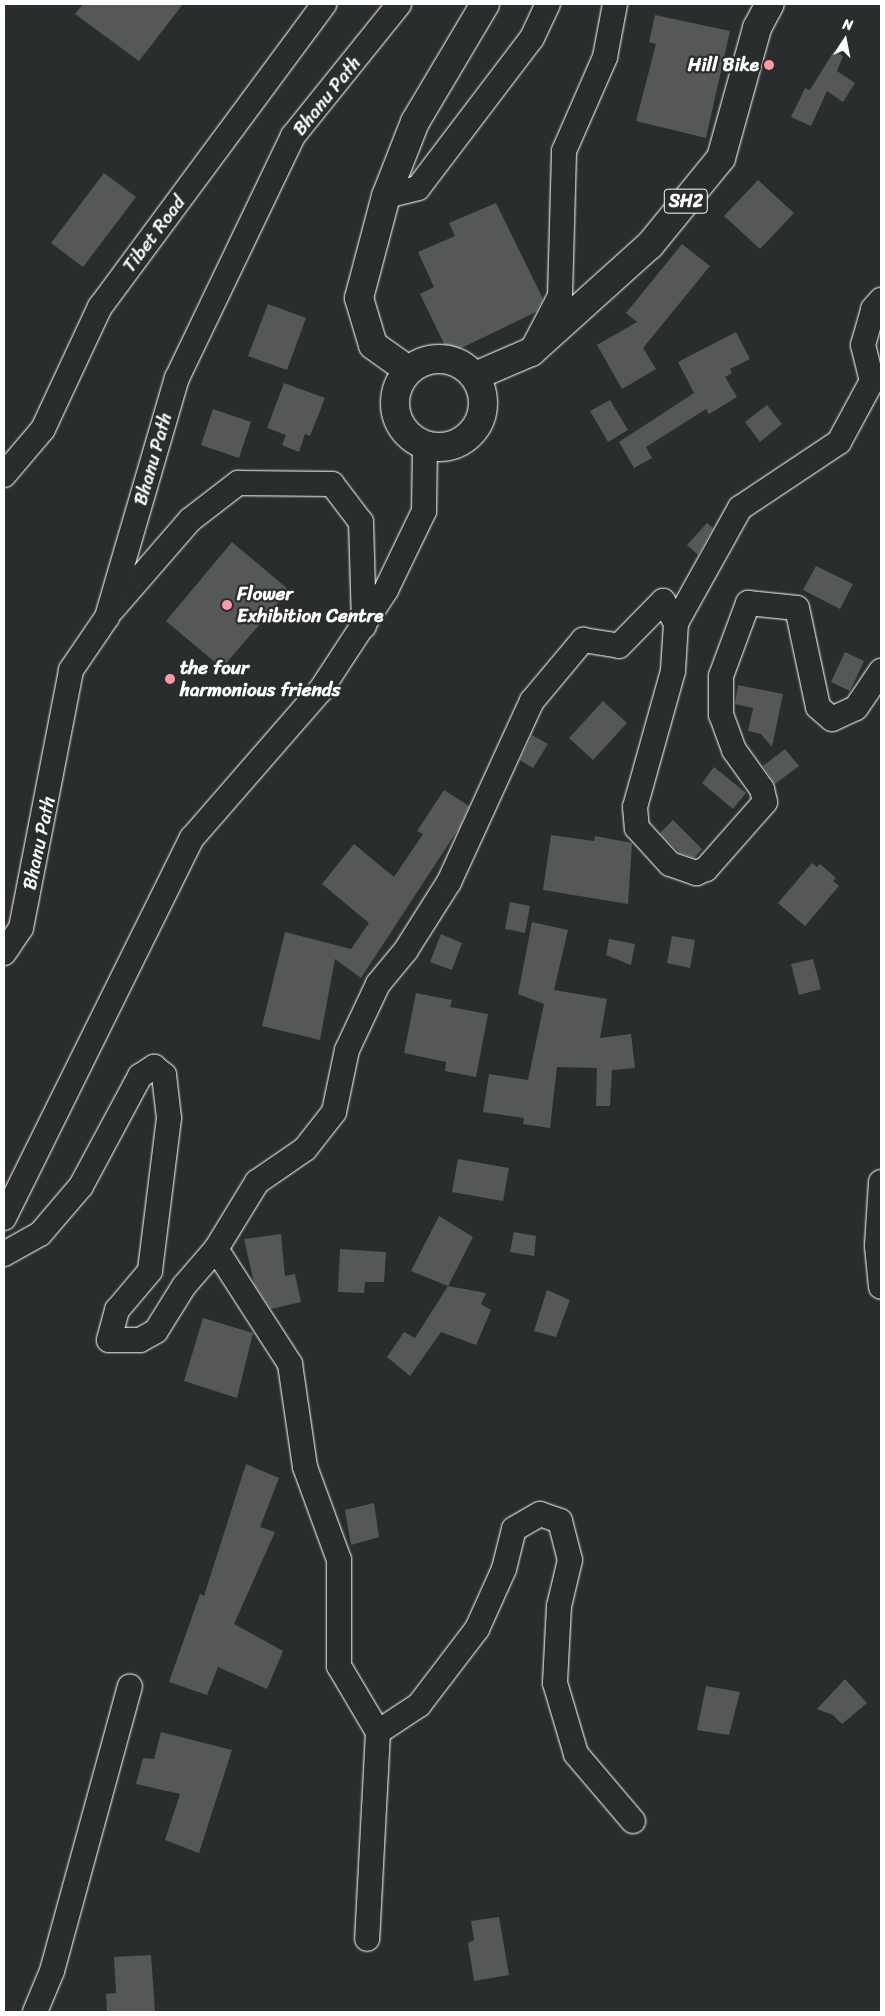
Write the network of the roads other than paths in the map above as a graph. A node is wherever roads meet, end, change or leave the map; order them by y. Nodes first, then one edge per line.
1 (324, 4) edge
2 (398, 4) edge
3 (485, 4) edge
4 (548, 4) edge
5 (615, 4) edge
6 (770, 4) edge
7 (386, 196) junction
8 (881, 300) edge
9 (531, 352) junction
10 (408, 370) junction
11 (475, 376) junction
12 (425, 447) junction
13 (4, 475) edge
14 (107, 617) junction
15 (676, 623) junction
16 (364, 626) junction
17 (881, 671) edge
18 (4, 953) edge
19 (881, 1182) edge
20 (4, 1218) edge
21 (216, 1249) junction
22 (4, 1254) edge
23 (881, 1287) edge
24 (130, 1686) dead end
25 (378, 1732) junction
26 (633, 1821) dead end
27 (367, 1939) dead end
28 (35, 2012) edge

1 - 13 street, Tibet Road
2 - 14 street, Bhanu Path
3 - 7 main road
4 - 7 street
5 - 9 street
6 - 9 main road, SH2
7 - 10 main road
8 - 15 street
9 - 11 main road, SH2
10 - 11 main road
10 - 12 main road
11 - 12 main road
12 - 16 street
14 - 16 street
14 - 18 street, Bhanu Path
15 - 17 street
15 - 21 street
16 - 20 street
19 - 23 street
21 - 22 street
21 - 25 street
24 - 28 street
25 - 26 street
25 - 27 street

